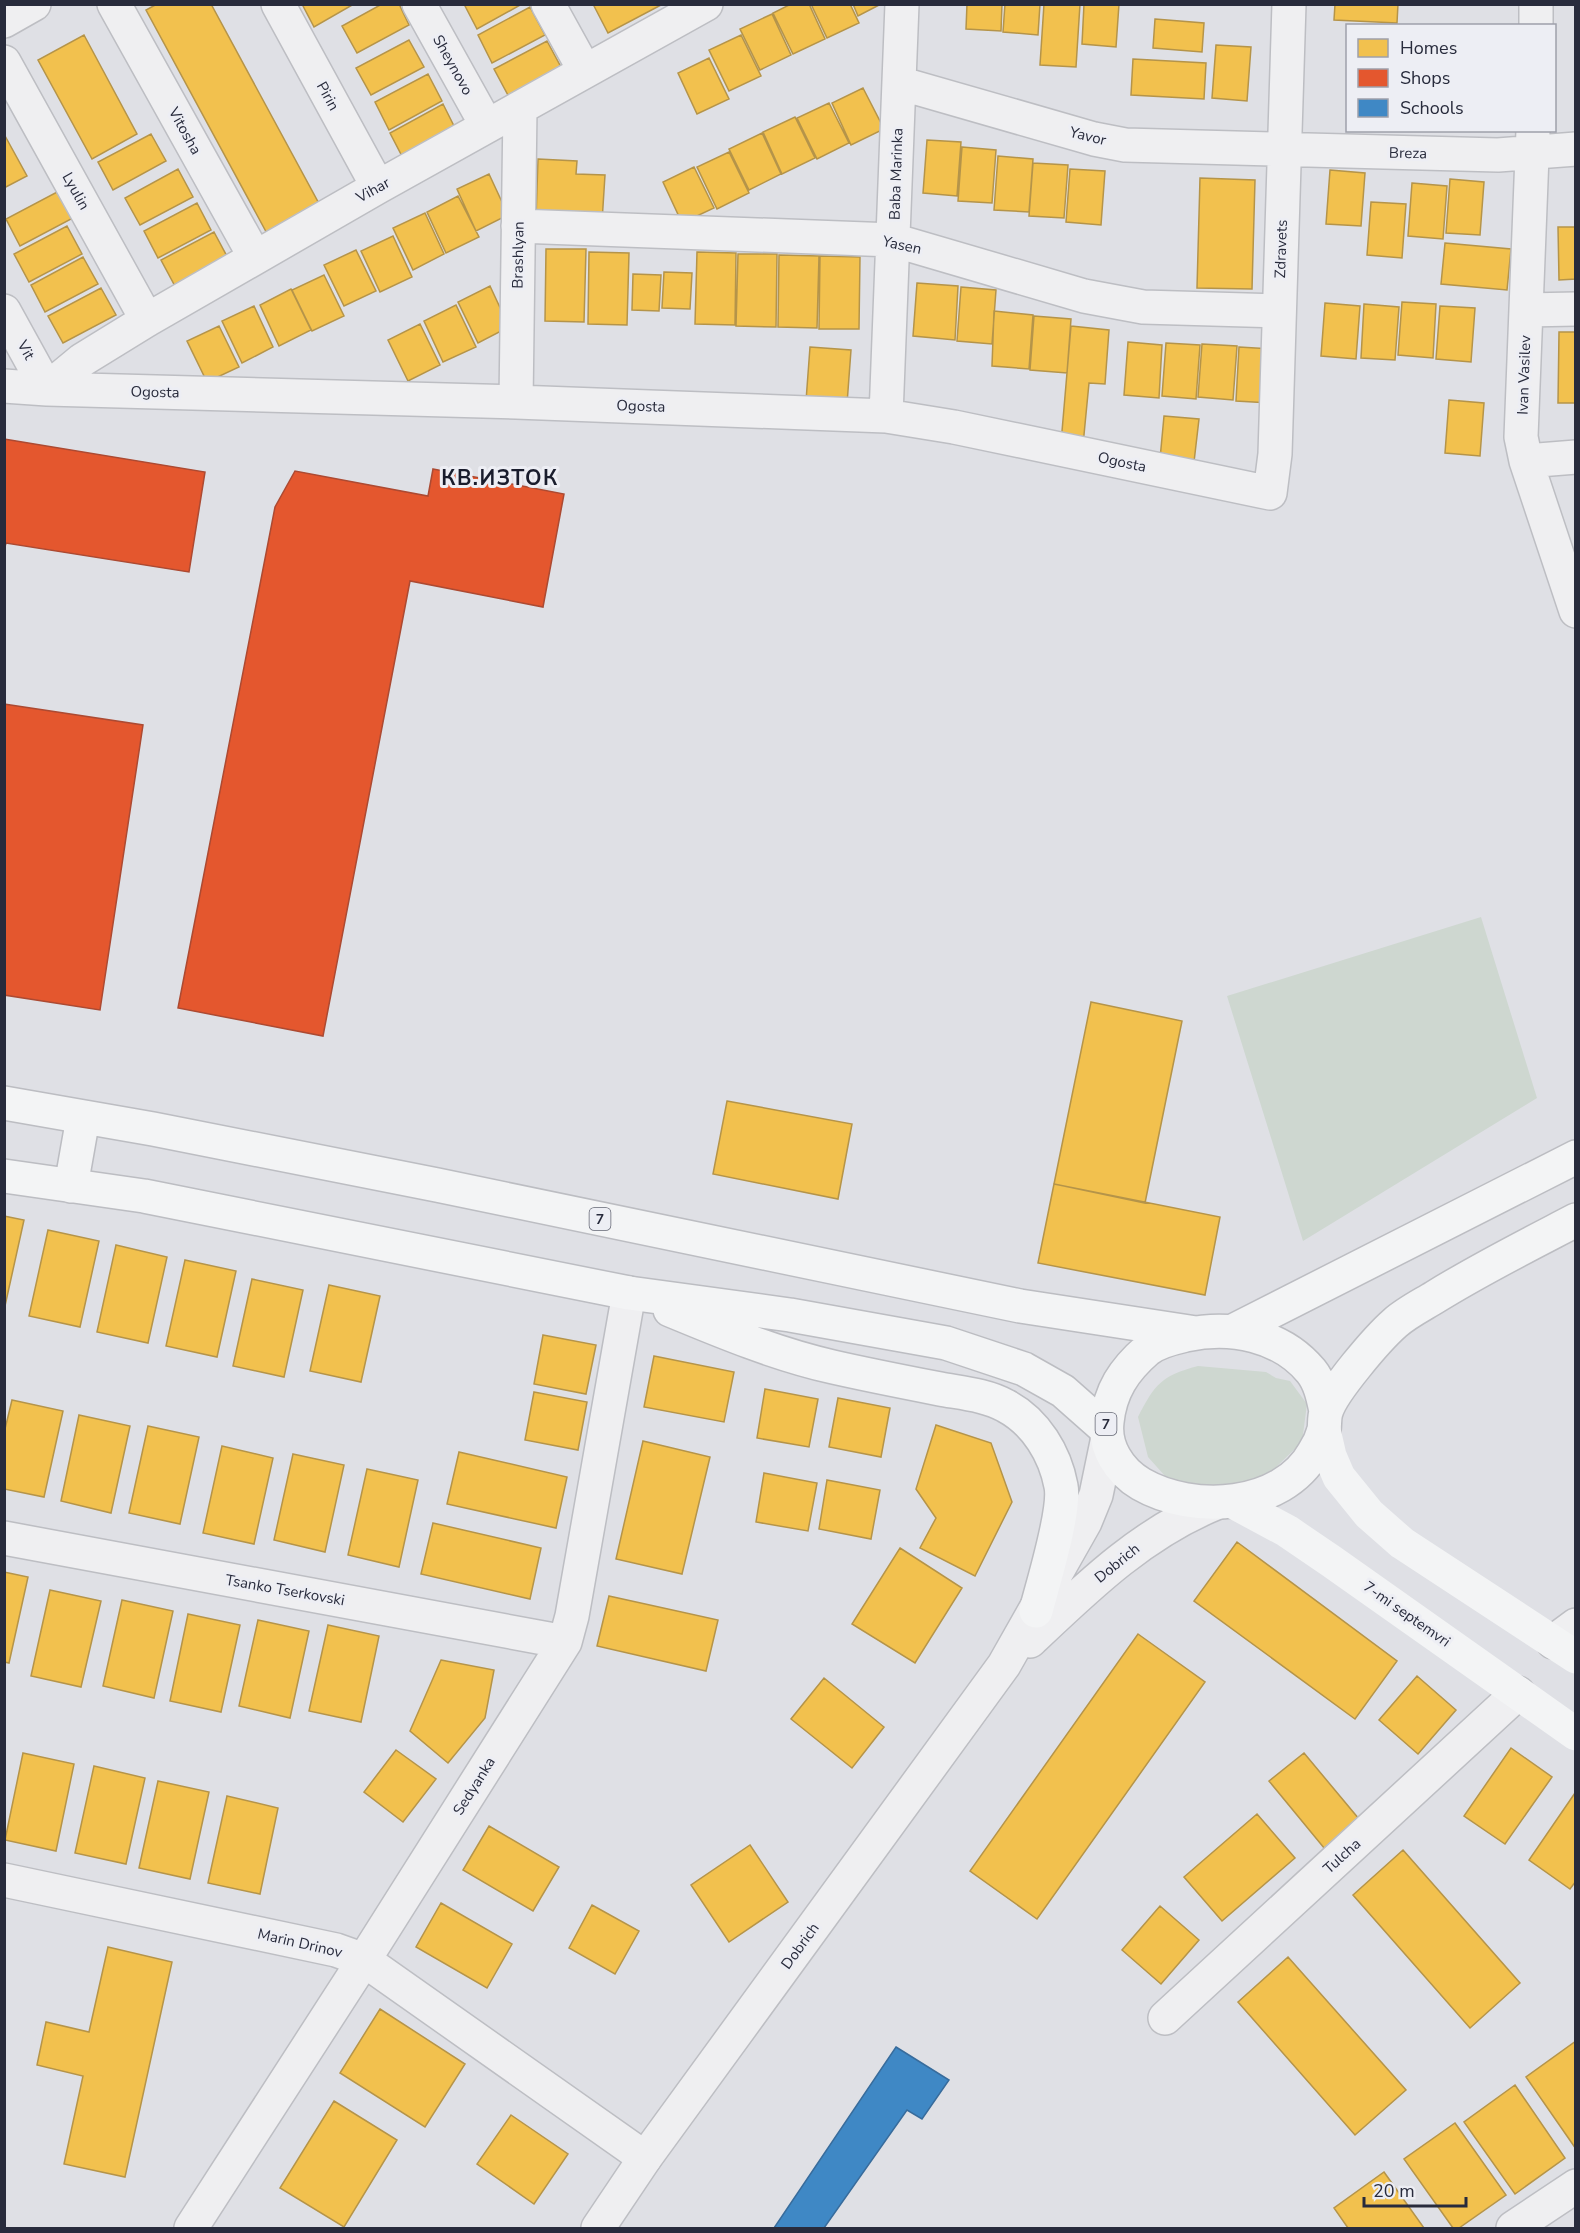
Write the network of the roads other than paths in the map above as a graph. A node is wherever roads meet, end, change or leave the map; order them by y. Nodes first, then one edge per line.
1 (34, 4) edge
2 (114, 4) edge
3 (278, 4) edge
4 (419, 4) edge
5 (548, 4) edge
6 (902, 4) edge
7 (1289, 4) edge
8 (1536, 4) edge
9 (693, 8) edge
10 (4, 21) edge
11 (1536, 24) edge
12 (4, 62) edge
13 (585, 71) junction
14 (899, 83) junction
15 (520, 108) junction
16 (487, 126) junction
17 (1532, 141) edge
18 (1575, 149) edge
19 (1284, 151) junction
20 (378, 187) junction
21 (518, 226) junction
22 (894, 240) junction
23 (255, 257) junction
24 (1575, 309) edge
25 (1526, 310) junction
26 (4, 311) edge
27 (1278, 311) junction
28 (147, 320) junction
29 (4, 386) edge
30 (47, 389) junction
31 (516, 402) junction
32 (886, 416) junction
33 (1575, 457) edge
34 (1526, 461) junction
35 (1270, 493) joint
36 (1575, 611) edge
37 (4, 1103) edge
38 (83, 1118) junction
39 (1575, 1157) edge
40 (4, 1176) edge
41 (71, 1186) junction
42 (1575, 1220) edge
43 (629, 1293) junction
44 (1233, 1331) junction
45 (1196, 1333) junction
46 (1325, 1420) junction
47 (1107, 1435) junction
48 (1224, 1502) junction
49 (4, 1538) edge
50 (1036, 1611) junction
51 (1568, 1641) edge
52 (565, 1642) junction
53 (1004, 1665) junction
54 (1518, 1693) junction
55 (1575, 1734) edge
56 (4, 1880) edge
57 (364, 1960) junction
58 (1165, 2018) dead end
59 (645, 2158) junction
60 (1575, 2186) edge
61 (1523, 2225) edge
62 (191, 2229) edge
63 (598, 2229) edge

1 - 10 street
2 - 23 street, Vitosha
3 - 20 street, Pirin
4 - 16 street, Sheynovo
5 - 13 street
6 - 14 street, Baba Marinka
7 - 19 street, Zdravets
8 - 11 street
9 - 13 street, Vihar
12 - 28 street, Lyulin
13 - 15 street, Vihar
14 - 19 street, Yavor
14 - 22 street, Baba Marinka
15 - 16 street, Vihar
15 - 21 street, Brashlyan
16 - 20 street, Vihar
17 - 18 street, Breza
17 - 19 street, Breza
17 - 25 street, Ivan Vasilev
19 - 27 street, Zdravets
20 - 23 street, Vihar
21 - 22 street, Yasen
21 - 31 street, Brashlyan
22 - 27 street, Yasen
22 - 32 street, Baba Marinka
23 - 28 street, Vihar
24 - 25 street
25 - 34 street, Ivan Vasilev
26 - 30 street, Vit
27 - 35 street, Zdravets
28 - 30 street, Vihar
29 - 30 street, Ogosta
30 - 31 street, Ogosta
31 - 32 street, Ogosta
32 - 35 street, Ogosta
33 - 34 street
34 - 36 street, Ivan Vasilev
37 - 38 main road, 7
38 - 41 main road
38 - 45 main road, 7
39 - 44 main road, 7
40 - 41 main road, 7
41 - 43 main road, 7
42 - 46 main road, 7
43 - 47 main road, 7
43 - 50 main road
43 - 52 street, Sedyanka
44 - 45 main road, 7
44 - 46 main road, 7
45 - 47 main road, 7
46 - 48 main road, 7
46 - 51 main road
47 - 48 main road, 7
47 - 50 street, Dobrich
48 - 53 street, Dobrich
48 - 54 main road, 7-mi septemvri
49 - 52 street, Tsanko Tserkovski
50 - 53 street, Dobrich
52 - 57 street, Sedyanka
53 - 59 street, Dobrich
54 - 55 main road, 7-mi septemvri
54 - 58 street, Tulcha
56 - 57 street, Marin Drinov
57 - 59 street, Marin Drinov
57 - 62 street, Sedyanka
59 - 63 street, Dobrich
60 - 61 street

